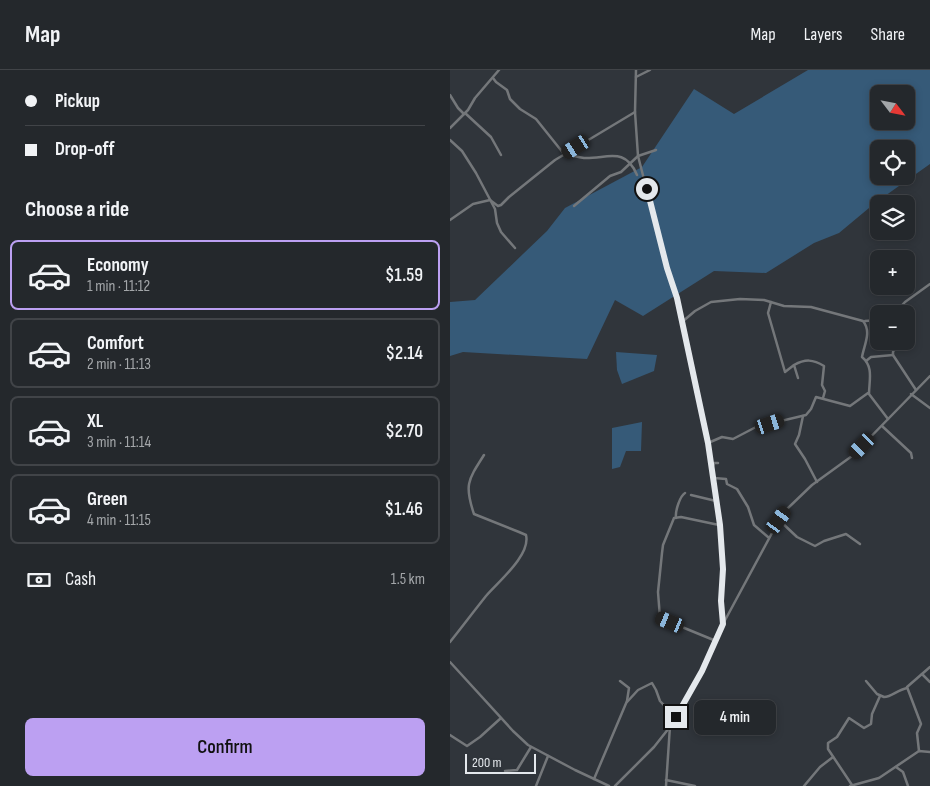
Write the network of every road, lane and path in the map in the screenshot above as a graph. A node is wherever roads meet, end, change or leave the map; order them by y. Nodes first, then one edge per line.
1 (499, 70) edge
2 (636, 70) edge
3 (650, 70) edge
4 (636, 77) junction
5 (493, 78) junction
6 (450, 95) edge
7 (636, 112) junction
8 (464, 113) junction
9 (450, 128) edge
10 (450, 140) edge
11 (656, 150) dead end
12 (564, 154) junction
13 (501, 155) dead end
14 (638, 156) junction
15 (630, 164) junction
16 (638, 175) dead end
17 (490, 200) junction
18 (574, 206) dead end
19 (450, 220) edge
20 (515, 248) dead end
21 (930, 284) edge
22 (771, 302) junction
23 (902, 305) edge
24 (870, 321) edge
25 (682, 322) junction
26 (865, 322) junction
27 (894, 350) edge
28 (893, 355) junction
29 (866, 361) junction
30 (794, 364) junction
31 (930, 376) edge
32 (798, 378) dead end
33 (916, 390) junction
34 (868, 393) junction
35 (911, 394) junction
36 (823, 398) junction
37 (930, 408) edge
38 (803, 416) junction
39 (888, 419) junction
40 (882, 426) junction
41 (708, 443) junction
42 (484, 455) dead end
43 (912, 458) dead end
44 (718, 463) dead end
45 (712, 467) junction
46 (714, 478) junction
47 (817, 482) junction
48 (685, 493) dead end
49 (690, 495) dead end
50 (716, 501) junction
51 (677, 518) junction
52 (779, 520) junction
53 (720, 525) junction
54 (768, 537) junction
55 (860, 544) dead end
56 (723, 624) junction
57 (716, 640) junction
58 (450, 642) edge
59 (450, 662) edge
60 (930, 667) edge
61 (922, 674) junction
62 (866, 680) dead end
63 (620, 681) dead end
64 (930, 682) edge
65 (907, 688) junction
66 (880, 696) junction
67 (625, 704) junction
68 (676, 717) junction
69 (501, 718) junction
70 (670, 726) junction
71 (450, 734) edge
72 (531, 747) junction
73 (919, 750) junction
74 (930, 752) edge
75 (548, 756) junction
76 (833, 757) junction
77 (896, 766) junction
78 (505, 771) dead end
79 (594, 779) junction
80 (666, 780) junction
81 (536, 786) edge
82 (609, 786) edge
83 (615, 786) edge
84 (666, 786) edge
85 (695, 786) edge
86 (804, 786) edge
87 (851, 786) edge
88 (908, 786) edge

1 - 5 street
2 - 4 street
3 - 4 street
4 - 7 street
5 - 8 street
5 - 12 street
6 - 8 street
7 - 12 street
7 - 14 street
8 - 9 street
8 - 13 street
10 - 17 street
11 - 14 street
12 - 15 street
12 - 17 street
14 - 15 street
14 - 25 street
15 - 16 street
15 - 18 street
17 - 19 street
17 - 20 street
21 - 23 street
22 - 25 street
22 - 26 street
22 - 30 street
24 - 26 street
25 - 41 street
26 - 29 street
27 - 28 street
28 - 29 street
28 - 33 street
29 - 34 street
30 - 32 street
30 - 36 street
31 - 33 street
33 - 35 street
34 - 36 street
34 - 39 street
35 - 37 street
35 - 39 street
36 - 38 street
38 - 41 street
38 - 47 street
39 - 40 street
40 - 43 street
40 - 47 street
41 - 45 street
42 - 58 street
44 - 45 street
45 - 46 street
46 - 50 street
46 - 54 street
47 - 52 street
48 - 51 street
49 - 50 street
50 - 53 street
51 - 53 street
51 - 57 street
52 - 54 street
52 - 55 street
53 - 56 street
54 - 56 street
56 - 57 street
57 - 68 street
59 - 69 street
60 - 61 street
61 - 64 street
61 - 65 street
62 - 66 street
63 - 67 street
65 - 66 street
65 - 73 street
66 - 76 street
67 - 68 street
67 - 79 street
68 - 70 street
69 - 71 street
69 - 72 street
70 - 80 street
70 - 83 street
72 - 75 street
72 - 78 street
73 - 74 street
73 - 77 street
75 - 79 street
75 - 81 street
76 - 86 street
76 - 87 street
77 - 87 street
77 - 88 street
79 - 82 street
80 - 84 street
80 - 85 street

